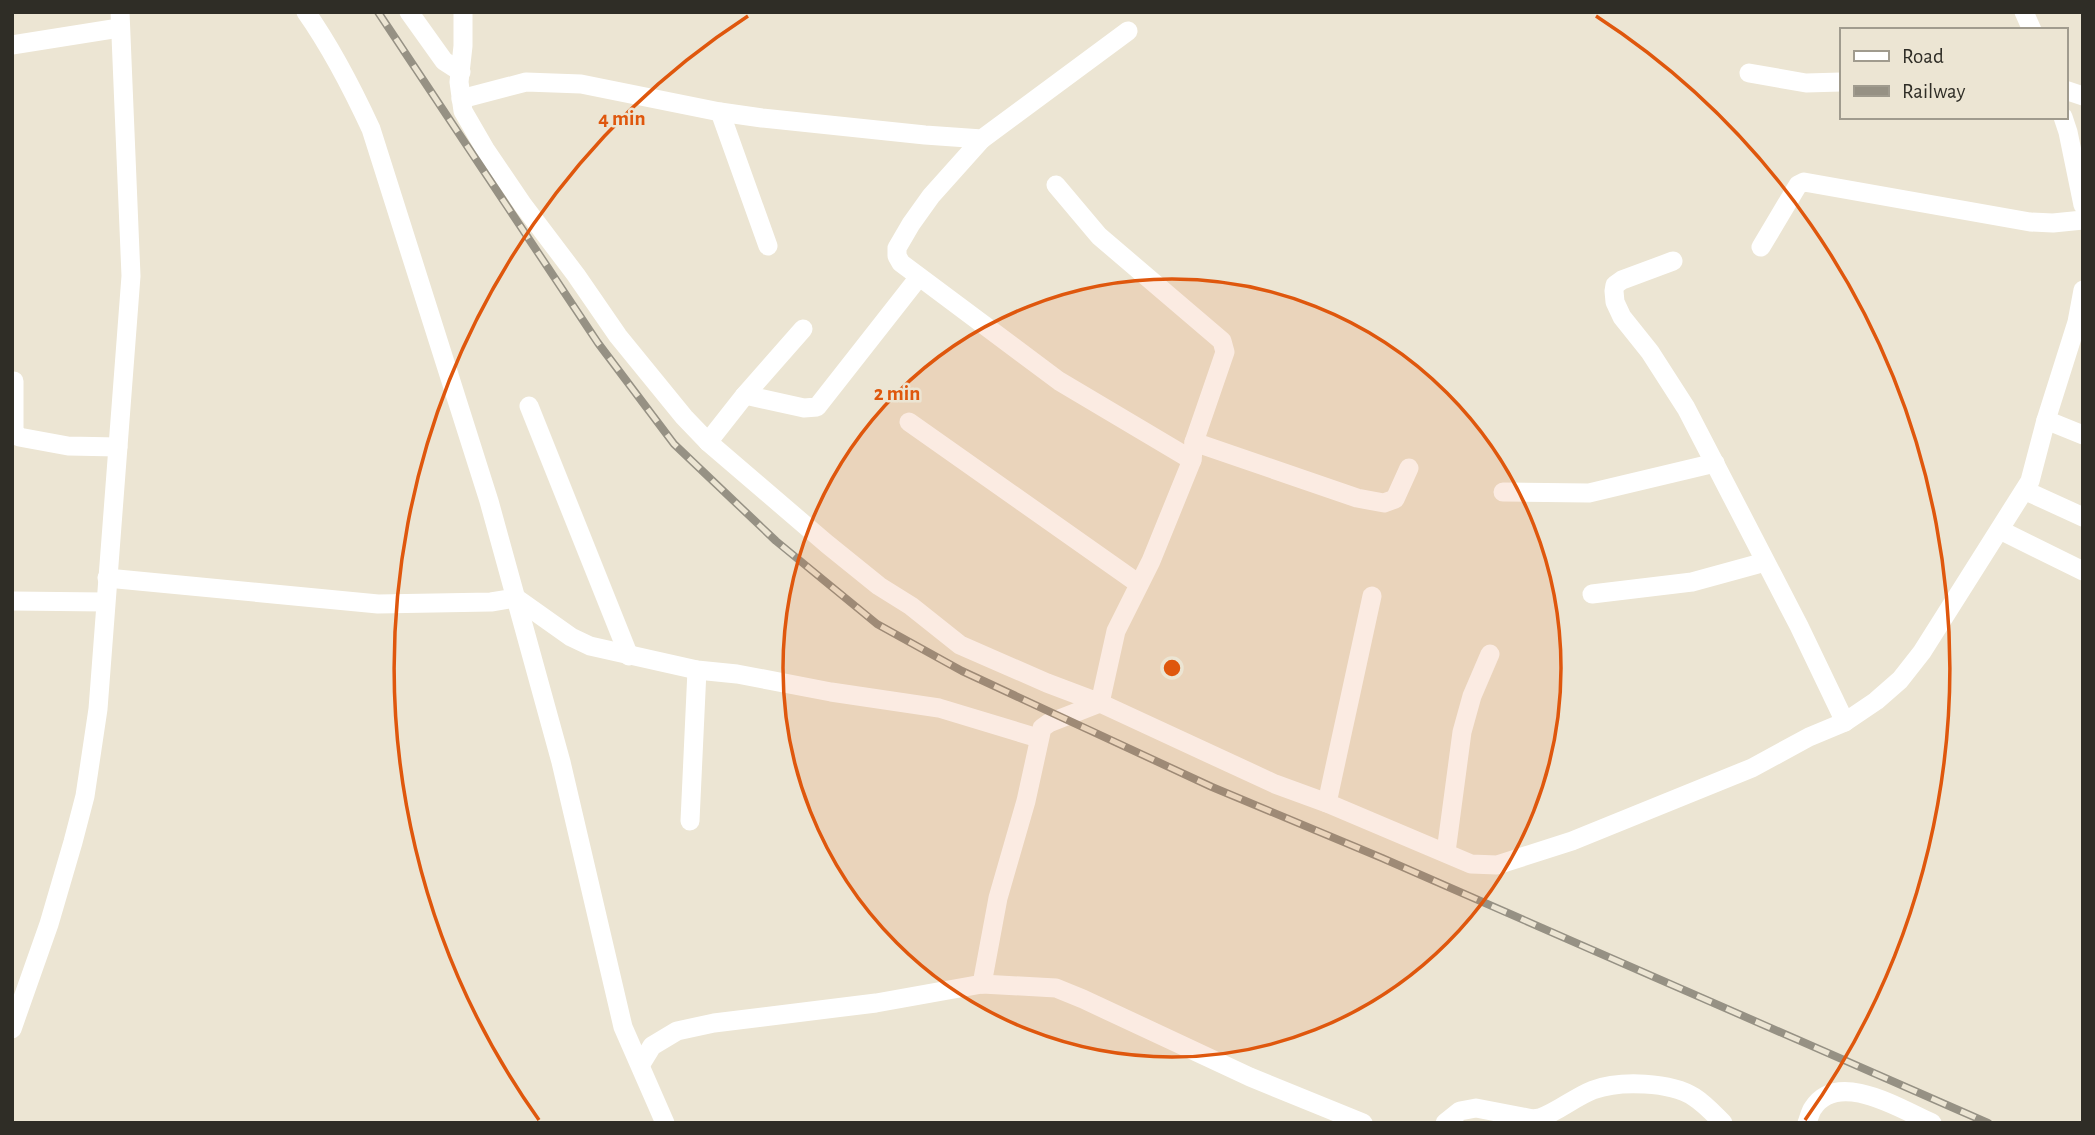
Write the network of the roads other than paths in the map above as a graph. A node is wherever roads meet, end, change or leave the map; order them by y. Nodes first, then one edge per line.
1 (306, 12) edge
2 (409, 12) edge
3 (463, 12) edge
4 (2024, 12) edge
5 (120, 20) edge
6 (2031, 28) edge
7 (1128, 32) dead end
8 (12, 45) edge
9 (461, 72) junction
10 (1749, 74) dead end
11 (1840, 82) edge
12 (461, 99) junction
13 (720, 112) junction
14 (2063, 119) edge
15 (982, 139) junction
16 (1056, 186) dead end
17 (2082, 200) edge
18 (2083, 220) edge
19 (768, 246) dead end
20 (1761, 247) dead end
21 (1673, 261) dead end
22 (919, 277) junction
23 (2083, 290) edge
24 (2081, 311) edge
25 (803, 329) dead end
26 (14, 381) dead end
27 (745, 395) junction
28 (529, 406) dead end
29 (2046, 420) junction
30 (909, 422) dead end
31 (2083, 435) edge
32 (708, 442) junction
33 (118, 447) junction
34 (1193, 451) junction
35 (1715, 463) junction
36 (1409, 468) dead end
37 (2026, 491) junction
38 (1503, 492) dead end
39 (2083, 517) edge
40 (2000, 530) junction
41 (1765, 562) junction
42 (2083, 571) edge
43 (107, 578) junction
44 (1139, 584) junction
45 (1592, 594) dead end
46 (1372, 596) dead end
47 (516, 598) junction
48 (12, 601) edge
49 (105, 602) junction
50 (1490, 654) dead end
51 (629, 656) junction
52 (697, 670) junction
53 (1100, 703) junction
54 (1845, 722) junction
55 (1038, 738) junction
56 (1327, 803) junction
57 (690, 821) dead end
58 (1446, 852) junction
59 (982, 984) junction
60 (12, 1029) edge
61 (641, 1064) junction
62 (665, 1123) edge
63 (1363, 1123) edge
64 (1445, 1123) edge
65 (1723, 1123) edge
66 (1807, 1123) edge
67 (1932, 1123) edge

1 - 47 street
2 - 9 street
3 - 9 street
4 - 6 street
5 - 8 street
5 - 33 street
7 - 15 street
9 - 12 street
10 - 11 street
12 - 13 street
12 - 32 street
13 - 15 street
13 - 19 street
14 - 17 street
15 - 22 street
16 - 34 street
18 - 20 street
21 - 35 street
22 - 27 street
22 - 34 street
23 - 24 street
24 - 29 street
25 - 27 street
26 - 33 street
27 - 32 street
28 - 51 street
29 - 31 street
29 - 37 street
30 - 44 street
32 - 53 street
33 - 43 street
34 - 36 street
34 - 44 street
35 - 38 street
35 - 41 street
37 - 39 street
37 - 40 street
40 - 42 street
40 - 54 street
41 - 45 street
41 - 54 street
43 - 47 street
43 - 49 street
44 - 53 street
46 - 56 street
47 - 51 street
47 - 61 street
48 - 49 street
49 - 60 street
50 - 58 street
51 - 52 street
52 - 55 street
52 - 57 street
53 - 55 street
53 - 56 street
54 - 58 street
55 - 59 street
56 - 58 street
59 - 61 street
59 - 63 street
61 - 62 street
64 - 65 street
66 - 67 street

